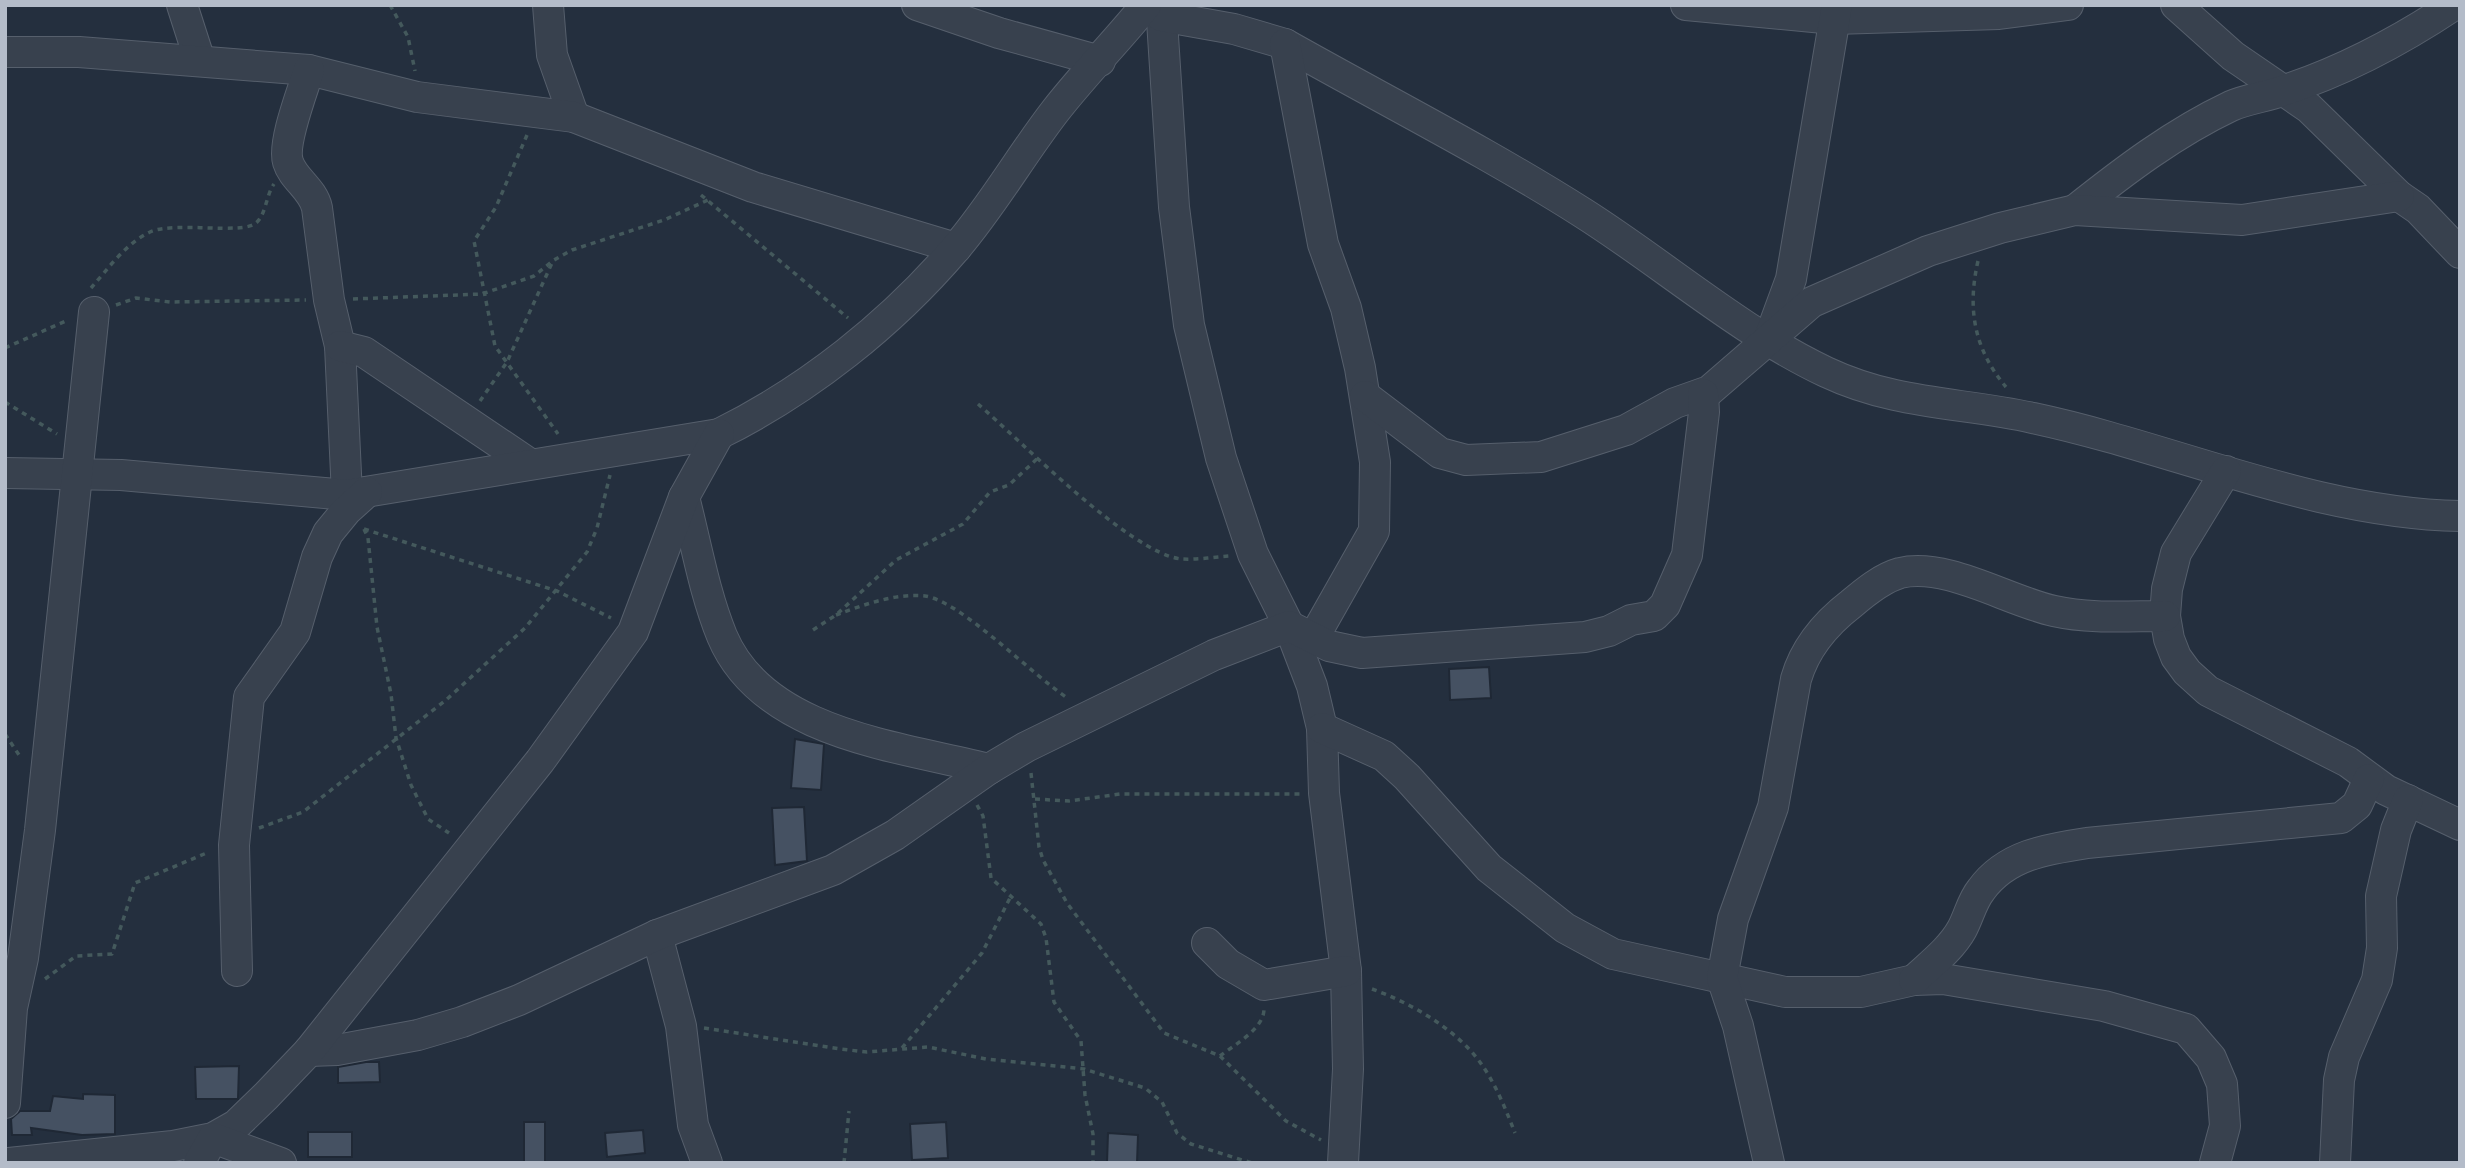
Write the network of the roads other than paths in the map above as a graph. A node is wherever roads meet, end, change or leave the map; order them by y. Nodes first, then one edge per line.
1 (182, 5) edge
2 (548, 5) edge
3 (917, 5) edge
4 (1686, 5) edge
5 (2068, 5) edge
6 (2176, 5) edge
7 (2454, 5) edge
8 (1156, 9) edge
9 (1835, 12) edge
10 (1285, 44) junction
11 (5, 52) edge
12 (200, 61) junction
13 (1100, 61) junction
14 (309, 70) junction
15 (2282, 91) junction
16 (574, 117) junction
17 (2399, 195) junction
18 (2075, 210) junction
19 (957, 248) junction
20 (2460, 253) edge
21 (83, 306) road end
22 (1769, 339) junction
23 (340, 346) junction
24 (1703, 394) junction
25 (1365, 396) junction
26 (719, 434) junction
27 (80, 462) junction
28 (530, 464) junction
29 (2226, 471) junction
30 (5, 473) edge
31 (684, 497) junction
32 (356, 507) junction
33 (2460, 516) edge
34 (2165, 616) junction
35 (1302, 632) junction
36 (1322, 728) junction
37 (989, 769) junction
38 (2369, 779) junction
39 (2409, 800) junction
40 (2460, 825) edge
41 (657, 935) junction
42 (1208, 943) dead end
43 (237, 971) dead end
44 (1347, 976) junction
45 (1723, 978) junction
46 (1914, 980) junction
47 (309, 1051) junction
48 (5, 1103) edge
49 (206, 1150) edge
50 (1343, 1157) edge
51 (9, 1163) edge
52 (281, 1163) edge
53 (707, 1163) edge
54 (1769, 1163) edge
55 (2215, 1163) edge
56 (2335, 1163) edge

1 - 12 street
2 - 16 street
3 - 13 street
4 - 9 street
5 - 9 street
6 - 15 street
7 - 15 street
8 - 10 street
8 - 13 street
8 - 35 street
9 - 22 street
10 - 22 street
10 - 25 street
11 - 12 street
12 - 14 street
13 - 19 street
14 - 16 street
14 - 23 street
15 - 17 street
15 - 18 street
16 - 19 street
17 - 18 street
17 - 20 street
18 - 22 street
19 - 26 street
21 - 27 street
22 - 24 street
22 - 29 street
23 - 28 street
23 - 32 street
24 - 25 street
24 - 35 street
25 - 35 street
26 - 28 street
26 - 31 street
27 - 30 street
27 - 32 street
27 - 48 street
28 - 32 street
29 - 33 street
29 - 34 street
31 - 37 street
31 - 47 street
32 - 43 street
34 - 38 street
34 - 45 street
35 - 36 street
35 - 37 street
36 - 44 street
36 - 45 street
37 - 41 street
38 - 39 street
38 - 46 street
39 - 40 street
39 - 56 street
41 - 47 street
41 - 53 street
42 - 44 street
44 - 50 street
45 - 46 street
45 - 54 street
46 - 55 street
47 - 49 street
49 - 51 street
49 - 52 street

